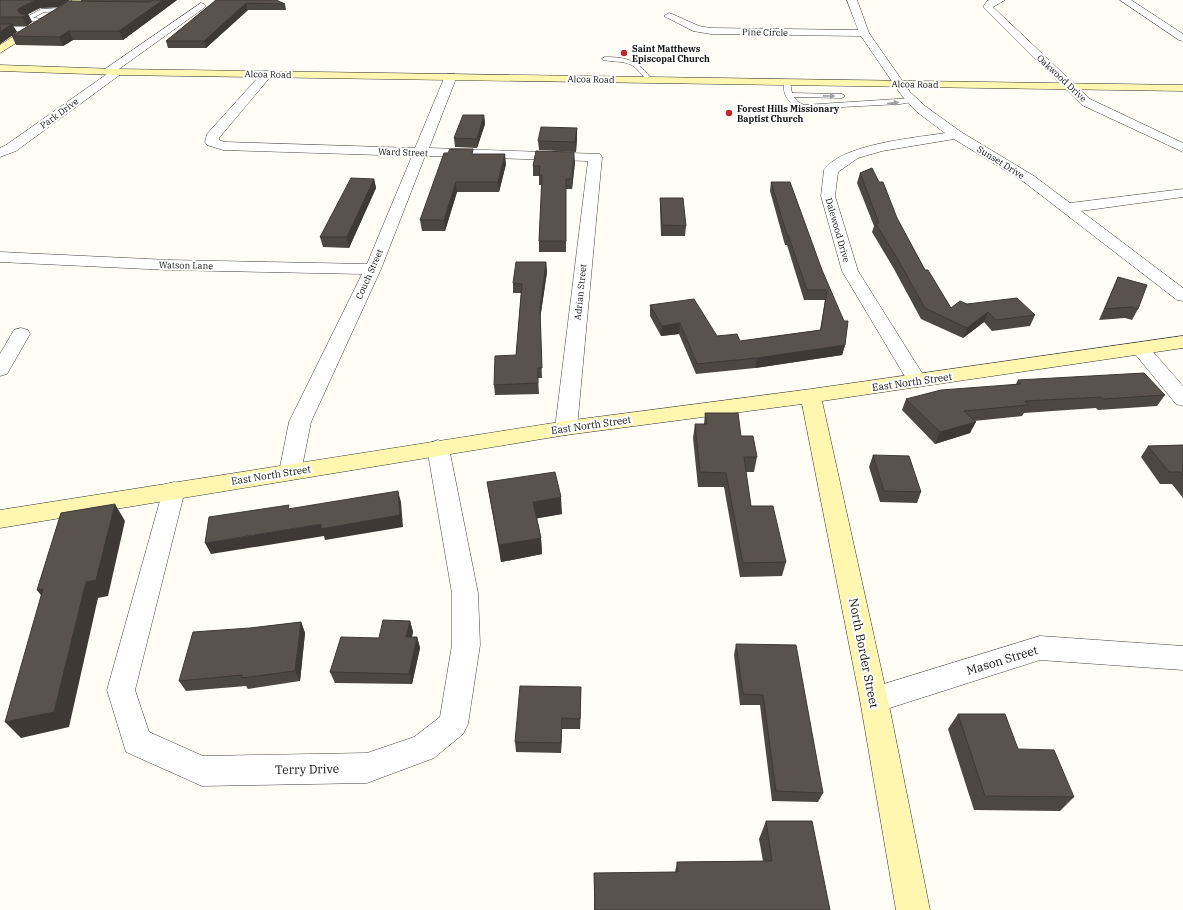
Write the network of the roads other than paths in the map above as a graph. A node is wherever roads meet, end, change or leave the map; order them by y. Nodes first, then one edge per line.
1 (852, 0) edge
2 (1000, 0) edge
3 (1125, 0) edge
4 (81, 4) edge
5 (201, 6) dead end
6 (64, 9) junction
7 (669, 16) dead end
8 (45, 20) junction
9 (0, 29) edge
10 (30, 30) junction
11 (864, 33) junction
12 (1183, 38) edge
13 (0, 50) edge
14 (605, 59) dead end
15 (0, 68) edge
16 (113, 72) junction
17 (267, 74) junction
18 (451, 76) junction
19 (649, 80) junction
20 (787, 82) junction
21 (1071, 86) junction
22 (1183, 88) edge
23 (906, 93) junction
24 (790, 95) junction
25 (956, 135) junction
26 (1183, 148) edge
27 (420, 152) junction
28 (0, 153) edge
29 (595, 157) joint
30 (1183, 193) edge
31 (1068, 208) junction
32 (0, 257) edge
33 (373, 269) junction
34 (1183, 296) edge
35 (21, 334) dead end
36 (1183, 342) edge
37 (1140, 349) junction
38 (0, 370) edge
39 (917, 381) junction
40 (811, 396) junction
41 (1183, 399) edge
42 (566, 428) junction
43 (438, 448) junction
44 (290, 472) junction
45 (174, 490) junction
46 (0, 519) edge
47 (1183, 658) edge
48 (874, 700) junction
49 (913, 910) edge

1 - 11 street, Sunset Drive
2 - 21 street, Oakwood Drive
3 - 12 street
4 - 6 main road
5 - 16 street, Park Drive
6 - 8 main road
6 - 8 lane
7 - 11 street, Pine Circle
8 - 10 main road
9 - 10 lane
10 - 13 main road
11 - 23 street, Sunset Drive
14 - 19 lane
15 - 16 main road, Alcoa Road
16 - 17 main road, Alcoa Road
16 - 28 street, Park Drive
17 - 18 main road, Alcoa Road
17 - 27 street, Ward Street
18 - 19 main road, Alcoa Road
18 - 27 street, Couch Street
19 - 20 main road, Alcoa Road
20 - 23 main road, Alcoa Road
20 - 24 lane
21 - 22 main road, Alcoa Road
21 - 23 main road, Alcoa Road
21 - 26 street, Oakwood Drive
24 -> 23 lane
24 -> 23 lane
23 - 25 street, Sunset Drive
25 - 31 street, Sunset Drive
25 - 39 street, Dalewood Drive
27 - 29 street, Ward Street
27 - 33 street, Couch Street
29 - 42 street, Adrian Street
30 - 31 street
31 - 34 street, Sunset Drive
32 - 33 street, Watson Lane
33 - 44 street, Couch Street
35 - 38 street
36 - 37 main road, East North Street
37 - 39 main road, East North Street
37 - 41 street
39 - 40 main road, East North Street
40 - 42 main road, East North Street
40 - 48 main road, North Border Street
42 - 43 main road, East North Street
43 - 44 main road, East North Street
43 - 45 street, Terry Drive
44 - 45 main road, East North Street
45 - 46 main road, East North Street
47 - 48 street, Mason Street
48 - 49 main road, North Border Street

